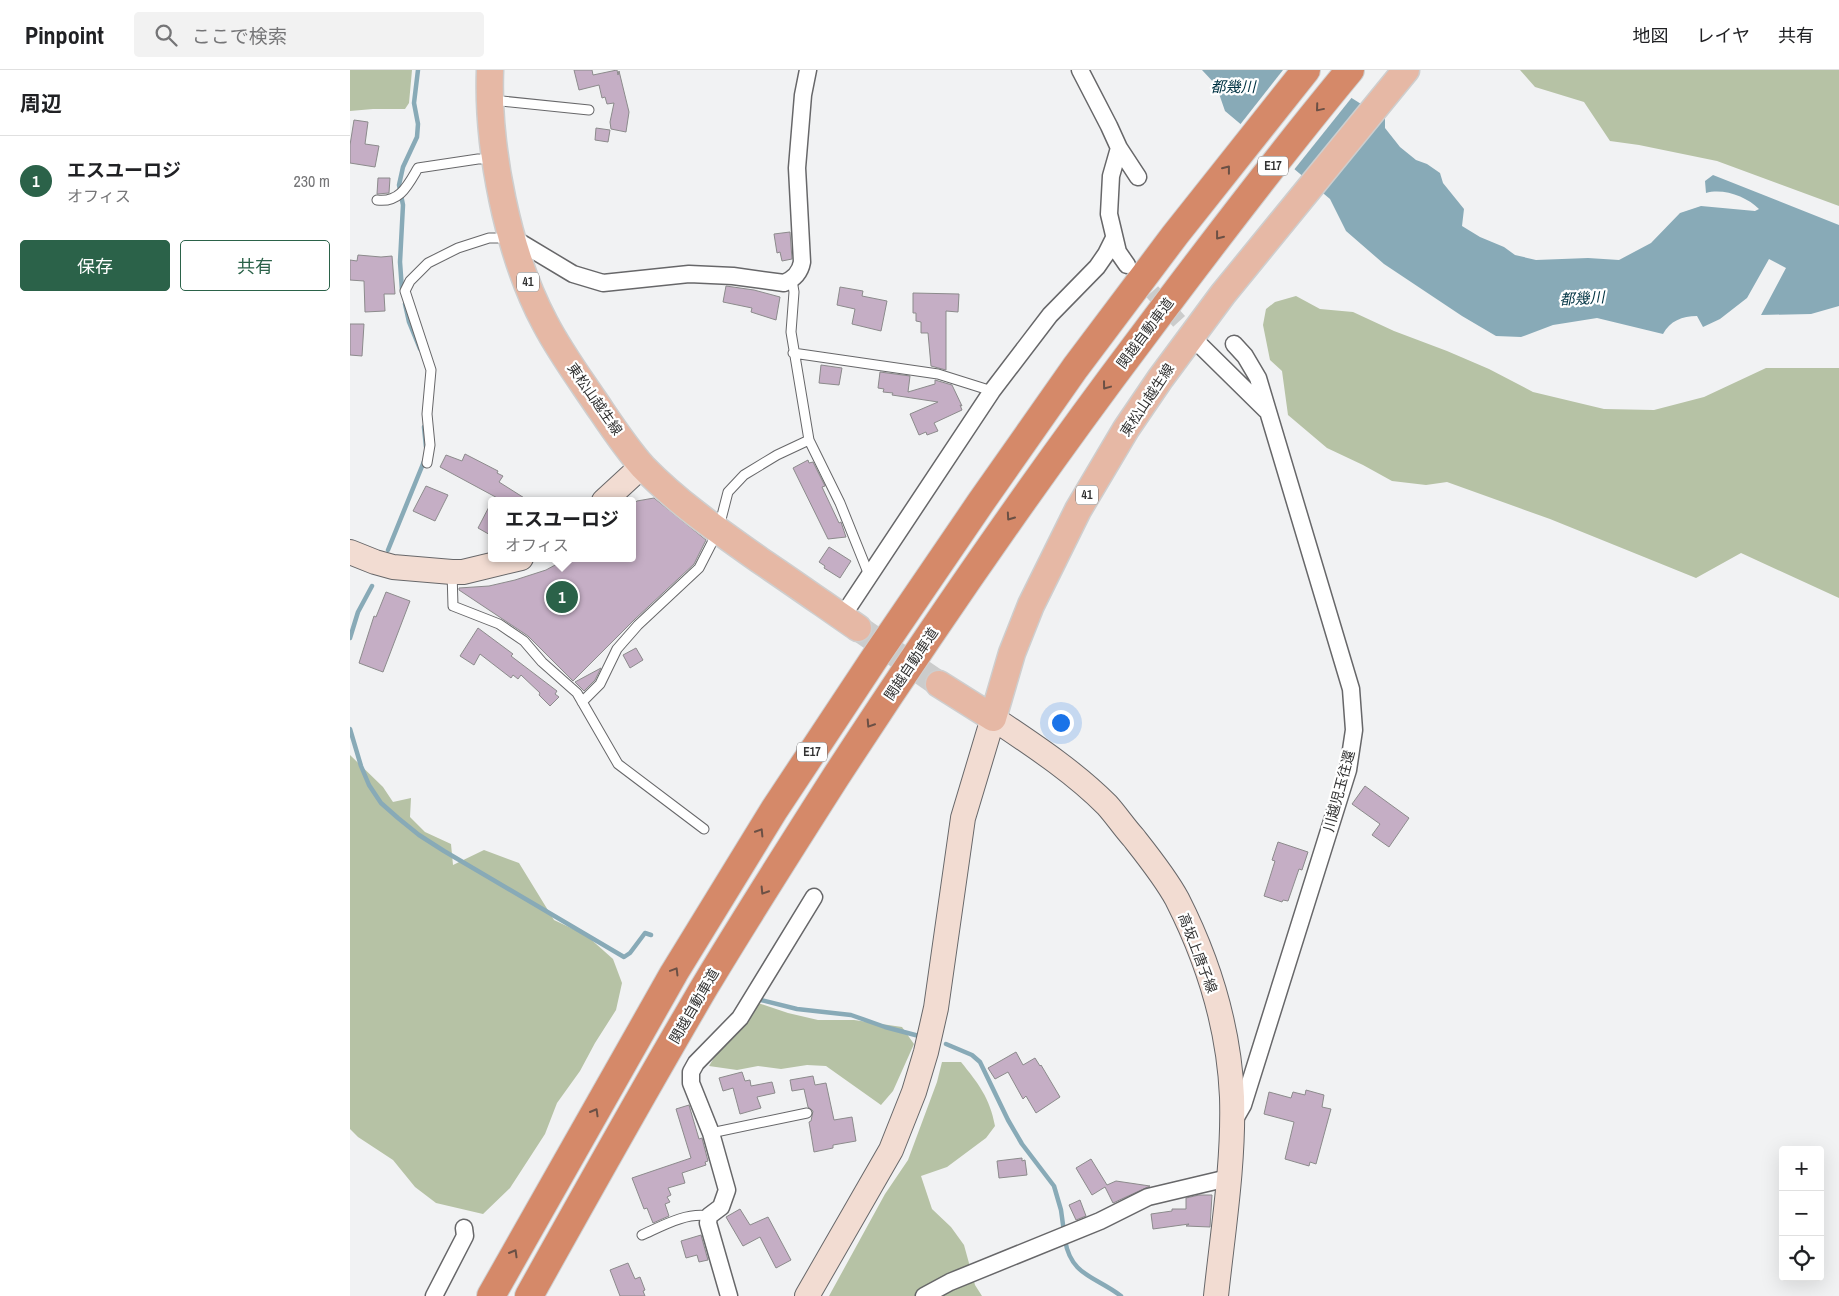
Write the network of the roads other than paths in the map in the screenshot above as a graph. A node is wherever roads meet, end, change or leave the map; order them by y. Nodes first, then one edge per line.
1 (490, 70) edge
2 (808, 70) edge
3 (1080, 70) edge
4 (1306, 70) edge
5 (1350, 70) edge
6 (1406, 70) edge
7 (489, 100) junction
8 (589, 110) dead end
9 (1119, 148) junction
10 (496, 159) junction
11 (1138, 176) dead end
12 (378, 200) dead end
13 (513, 238) junction
14 (1114, 238) junction
15 (1127, 264) tunnel mouth
16 (792, 280) junction
17 (1234, 344) dead end
18 (1200, 345) tunnel mouth
19 (793, 353) junction
20 (992, 391) junction
21 (1267, 411) junction
22 (808, 440) junction
23 (427, 463) dead end
24 (642, 466) junction
25 (608, 497) edge
26 (718, 531) junction
27 (350, 552) edge
28 (505, 562) edge
29 (452, 572) junction
30 (869, 575) junction
31 (850, 622) joint
32 (939, 684) tunnel mouth
33 (582, 702) junction
34 (993, 718) junction
35 (704, 829) dead end
36 (814, 897) dead end
37 (807, 1113) dead end
38 (1232, 1125) junction
39 (711, 1133) junction
40 (1228, 1178) junction
41 (709, 1216) junction
42 (464, 1228) dead end
43 (642, 1235) dead end
44 (434, 1296) edge
45 (491, 1296) edge
46 (529, 1296) edge
47 (729, 1296) edge
48 (807, 1296) edge
49 (924, 1296) edge
50 (1216, 1296) edge

1 - 7 main road, 東松山越生線 / 41
2 - 16 street
3 - 9 street
45 -> 4 highway, E17
5 -> 46 highway, 関越自動車道 / E17
6 - 34 main road, 東松山越生線 / 41
7 - 8 lane
7 - 10 main road, 東松山越生線 / 41
9 - 11 street
9 - 14 street
10 - 12 lane
10 - 13 main road, 東松山越生線 / 41
13 - 16 street
13 - 23 lane
13 - 24 main road, 東松山越生線 / 41
14 - 15 street
14 - 20 street
16 - 19 lane
17 - 21 street, 川越児玉往還
18 - 21 street
19 - 20 lane
19 - 22 lane
20 - 30 street
21 - 38 street, 川越児玉往還
22 - 26 lane
22 - 30 lane
24 - 25 street
24 - 26 main road, 東松山越生線 / 41
26 - 31 main road, 東松山越生線 / 41
26 - 33 lane
27 - 29 street
28 - 29 street
29 - 33 lane
30 - 31 street
32 - 34 main road
33 - 35 lane
34 - 38 street, 高坂上唐子線
34 - 48 street
36 - 39 street
37 - 39 lane
38 - 40 street, 高坂上唐子線
39 - 41 street
40 - 49 street
40 - 50 street, 高坂上唐子線
41 - 43 lane
41 - 47 street
42 - 44 street

